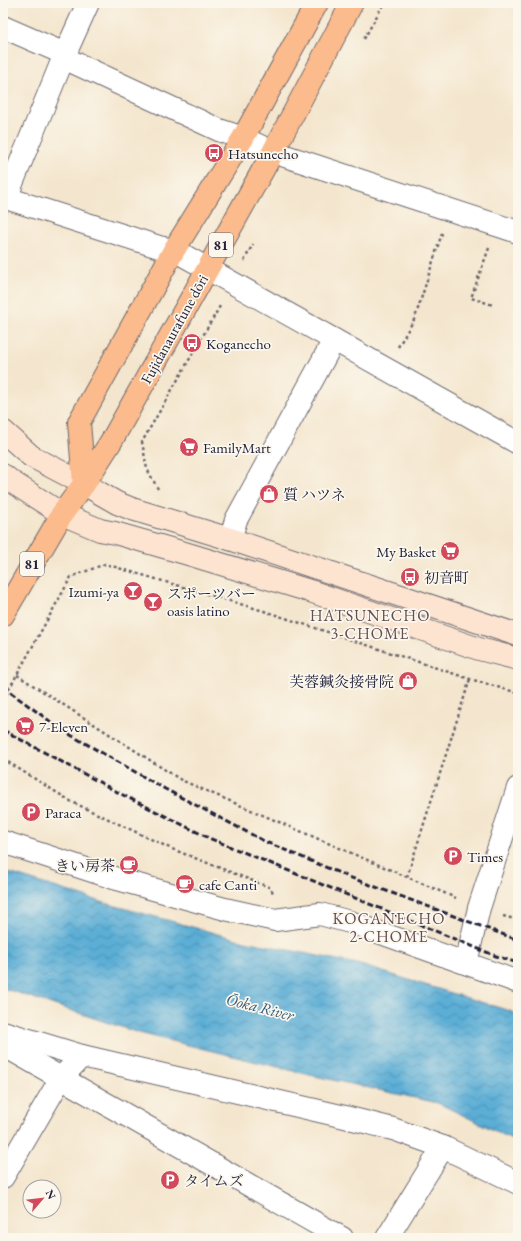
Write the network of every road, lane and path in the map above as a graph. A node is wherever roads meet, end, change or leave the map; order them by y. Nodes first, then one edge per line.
1 (88, 3) edge
2 (317, 3) edge
3 (352, 3) edge
4 (3, 27) edge
5 (64, 56) junction
6 (243, 138) junction
7 (273, 152) junction
8 (5, 197) edge
9 (449, 210) junction
10 (508, 229) edge
11 (174, 250) junction
12 (207, 270) junction
13 (493, 305) dead end
14 (334, 340) junction
15 (386, 368) junction
16 (3, 431) edge
17 (518, 443) edge
18 (3, 475) edge
19 (84, 484) junction
20 (62, 514) junction
21 (230, 540) junction
22 (3, 615) edge
23 (518, 635) edge
24 (518, 659) edge
25 (17, 675) junction
26 (470, 680) junction
27 (518, 693) edge
28 (3, 700) edge
29 (3, 759) edge
30 (518, 788) edge
31 (3, 842) edge
32 (407, 877) junction
33 (479, 908) junction
34 (275, 920) junction
35 (466, 963) junction
36 (518, 982) edge
37 (3, 1032) edge
38 (3, 1045) edge
39 (82, 1056) junction
40 (61, 1078) junction
41 (443, 1147) junction
42 (3, 1177) edge
43 (518, 1183) edge
44 (342, 1238) edge
45 (387, 1238) edge

1 - 5 street
2 - 6 main road, 81
3 - 7 main road, Fujidanaurafune dōri / 81
4 - 5 street
5 - 6 street
5 - 8 street
6 - 7 street
6 - 11 main road, 81
7 - 9 street
7 - 12 main road, Fujidanaurafune dōri / 81
8 - 11 street
9 - 10 street
9 - 15 path
10 - 13 path
11 - 12 street
11 - 19 main road, 81
12 - 14 street
12 - 19 main road, Fujidanaurafune dōri / 81
14 - 15 street
14 - 21 street
15 - 17 street
16 - 19 main road
18 - 20 main road
19 - 20 main road, Fujidanaurafune dōri / 81
19 - 21 main road
20 - 22 main road, Fujidanaurafune dōri / 81
20 - 24 main road
21 - 23 main road
25 - 26 path
25 - 28 path
25 - 32 path
26 - 27 path
26 - 32 path
29 - 34 path
30 - 33 street
31 - 34 street
32 - 33 path
33 - 35 street
34 - 35 street
35 - 36 street
37 - 39 street
38 - 40 street
39 - 40 street
39 - 41 street
40 - 42 street
40 - 44 street
41 - 43 street
41 - 45 street

